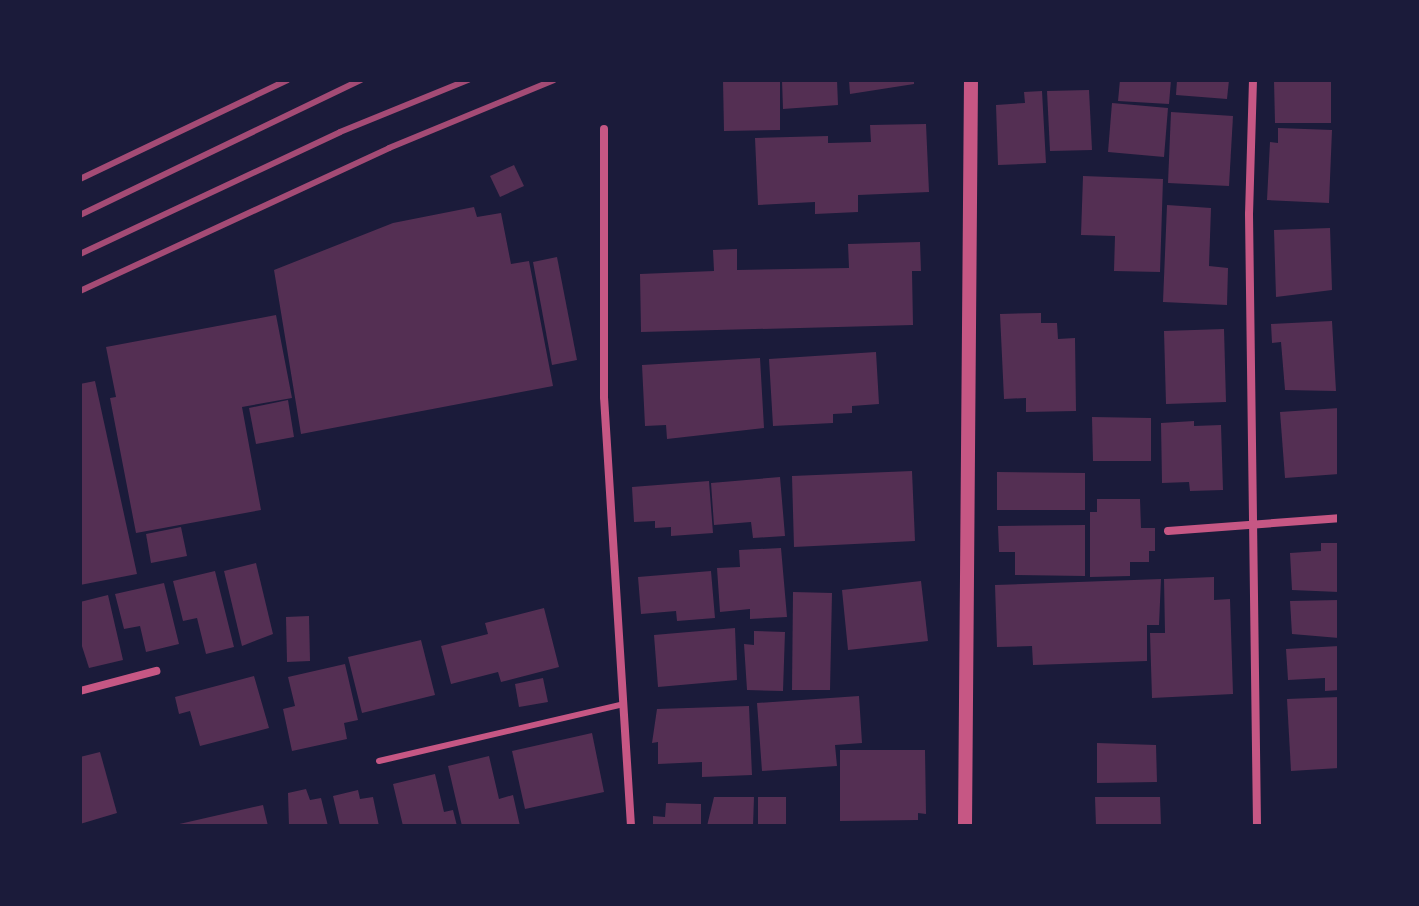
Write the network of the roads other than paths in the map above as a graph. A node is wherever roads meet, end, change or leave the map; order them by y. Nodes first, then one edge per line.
1 (971, 80) edge
2 (1253, 80) edge
3 (604, 129) dead end
4 (1339, 518) edge
5 (1252, 524) junction
6 (1168, 531) dead end
7 (156, 671) dead end
8 (80, 691) edge
9 (623, 704) junction
10 (379, 761) dead end
11 (631, 826) edge
12 (965, 826) edge
13 (1257, 826) edge

1 - 12 street
2 - 5 street
3 - 9 street
4 - 5 street
5 - 6 street
5 - 13 street
7 - 8 street
9 - 10 lane
9 - 11 street

